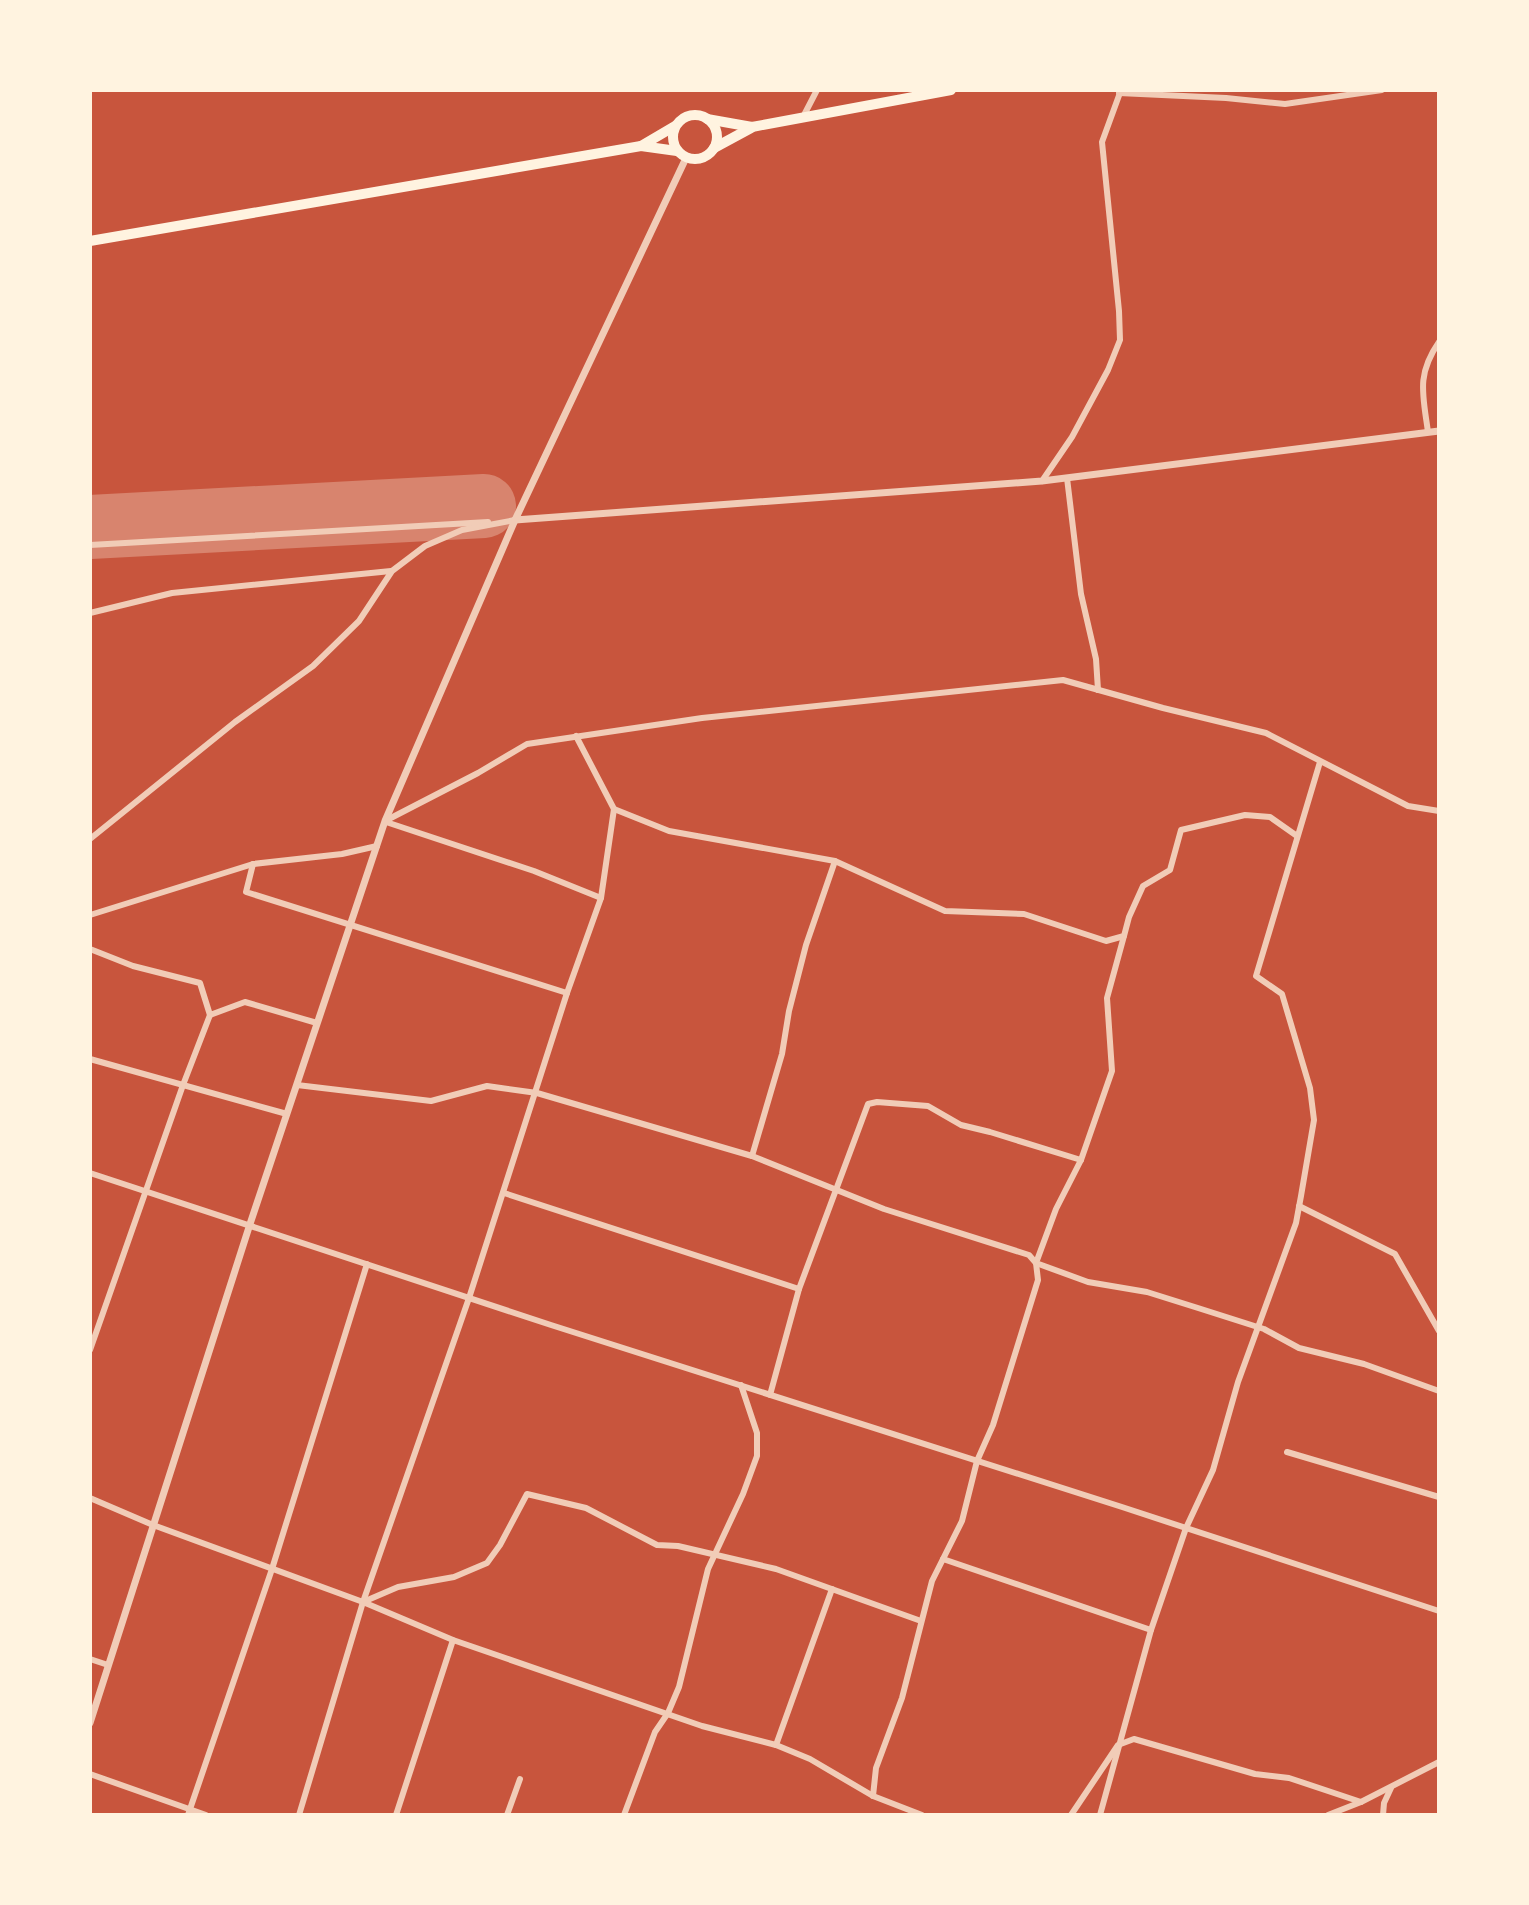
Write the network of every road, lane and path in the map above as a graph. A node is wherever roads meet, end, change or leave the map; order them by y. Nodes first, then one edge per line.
1 (817, 90) edge
2 (951, 90) edge
3 (1382, 90) edge
4 (1120, 92) edge
5 (803, 117) junction
6 (707, 119) junction
7 (675, 126) junction
8 (752, 127) junction
9 (641, 146) junction
10 (714, 148) junction
11 (682, 154) junction
12 (90, 241) edge
13 (1439, 342) edge
14 (1439, 431) edge
15 (1428, 432) junction
16 (1067, 478) junction
17 (1042, 481) junction
18 (515, 520) junction
19 (90, 545) edge
20 (392, 571) junction
21 (90, 613) edge
22 (1098, 690) junction
23 (576, 736) junction
24 (1320, 762) junction
25 (614, 809) junction
26 (1439, 811) edge
27 (385, 821) junction
28 (1297, 836) junction
29 (90, 839) edge
30 (377, 846) junction
31 (835, 861) junction
32 (253, 864) junction
33 (601, 898) junction
34 (90, 915) edge
35 (351, 923) junction
36 (1124, 936) junction
37 (90, 949) edge
38 (567, 993) junction
39 (210, 1015) junction
40 (317, 1023) junction
41 (90, 1059) edge
42 (183, 1085) junction
43 (297, 1085) junction
44 (537, 1093) junction
45 (287, 1114) junction
46 (752, 1156) junction
47 (1081, 1160) junction
48 (90, 1173) edge
49 (837, 1191) junction
50 (146, 1192) junction
51 (504, 1193) junction
52 (1299, 1206) junction
53 (250, 1224) junction
54 (1036, 1263) junction
55 (367, 1264) junction
56 (799, 1289) junction
57 (469, 1298) junction
58 (1259, 1327) junction
59 (1439, 1331) edge
60 (90, 1350) edge
61 (741, 1385) junction
62 (1439, 1391) edge
63 (770, 1395) junction
64 (1287, 1452) dead end
65 (977, 1461) junction
66 (1439, 1497) edge
67 (90, 1498) edge
68 (153, 1525) junction
69 (1186, 1528) junction
70 (715, 1554) junction
71 (943, 1559) junction
72 (272, 1569) junction
73 (832, 1589) junction
74 (363, 1602) junction
75 (1439, 1611) edge
76 (921, 1621) junction
77 (1151, 1630) junction
78 (453, 1640) junction
79 (90, 1659) edge
80 (108, 1665) junction
81 (668, 1713) junction
82 (90, 1723) edge
83 (776, 1745) junction
84 (1118, 1745) junction
85 (1439, 1762) edge
86 (90, 1774) edge
87 (520, 1779) dead end
88 (1392, 1786) junction
89 (873, 1796) junction
90 (1361, 1802) junction
91 (189, 1812) edge
92 (206, 1815) edge
93 (299, 1815) edge
94 (396, 1815) edge
95 (507, 1815) edge
96 (624, 1815) edge
97 (922, 1815) edge
98 (1071, 1815) edge
99 (1100, 1815) edge
100 (1328, 1815) edge
101 (1383, 1815) edge

1 - 5 street
2 - 5 highway
3 - 4 street
4 - 17 street
5 - 8 highway
6 - 7 highway
6 - 8 highway
6 - 10 highway
7 - 9 highway
7 - 11 highway
8 - 10 highway
9 - 11 highway
9 - 12 highway
10 - 11 highway
11 - 18 street
13 - 15 street
14 - 15 street
15 - 16 street
16 - 17 street
16 - 22 street
17 - 18 street
18 - 19 street
18 - 20 street
18 - 27 street
20 - 21 street
20 - 29 street
22 - 23 street
22 - 24 street
23 - 25 street
23 - 27 street
24 - 26 street
24 - 28 street
25 - 31 street
25 - 33 street
27 - 30 street
27 - 33 street
28 - 36 street
28 - 52 street
30 - 32 street
30 - 35 street
31 - 36 street
31 - 46 street
32 - 34 street
32 - 35 street
33 - 38 street
35 - 38 street
35 - 40 street
36 - 47 street
37 - 39 street
38 - 44 street
39 - 40 street
39 - 42 street
40 - 43 street
41 - 42 street
42 - 45 street
42 - 50 street
43 - 44 street
43 - 45 street
44 - 46 street
44 - 51 street
45 - 53 street
46 - 49 street
47 - 49 street
47 - 54 street
48 - 50 street
49 - 54 street
49 - 56 street
50 - 53 street
50 - 60 street
51 - 56 street
51 - 57 street
52 - 58 street
52 - 59 street
53 - 55 street
53 - 68 street
54 - 58 street
54 - 65 street
55 - 57 street
55 - 72 street
56 - 63 street
57 - 61 street
57 - 74 street
58 - 62 street
58 - 69 street
61 - 63 street
61 - 70 street
63 - 65 street
64 - 66 street
65 - 69 street
65 - 71 street
67 - 68 street
68 - 72 street
68 - 80 street
69 - 75 street
69 - 77 street
70 - 73 street
70 - 74 street
70 - 81 street
71 - 76 street
71 - 77 street
72 - 74 street
72 - 91 street
73 - 76 street
73 - 83 street
74 - 78 street
74 - 93 street
76 - 89 street
77 - 84 street
78 - 81 street
78 - 94 street
79 - 80 street
80 - 82 street
81 - 83 street
81 - 96 street
83 - 89 street
84 - 90 street
84 - 98 street
84 - 99 street
85 - 88 street
86 - 91 street
87 - 95 street
88 - 90 street
88 - 101 street
89 - 97 street
90 - 100 street
91 - 92 street

